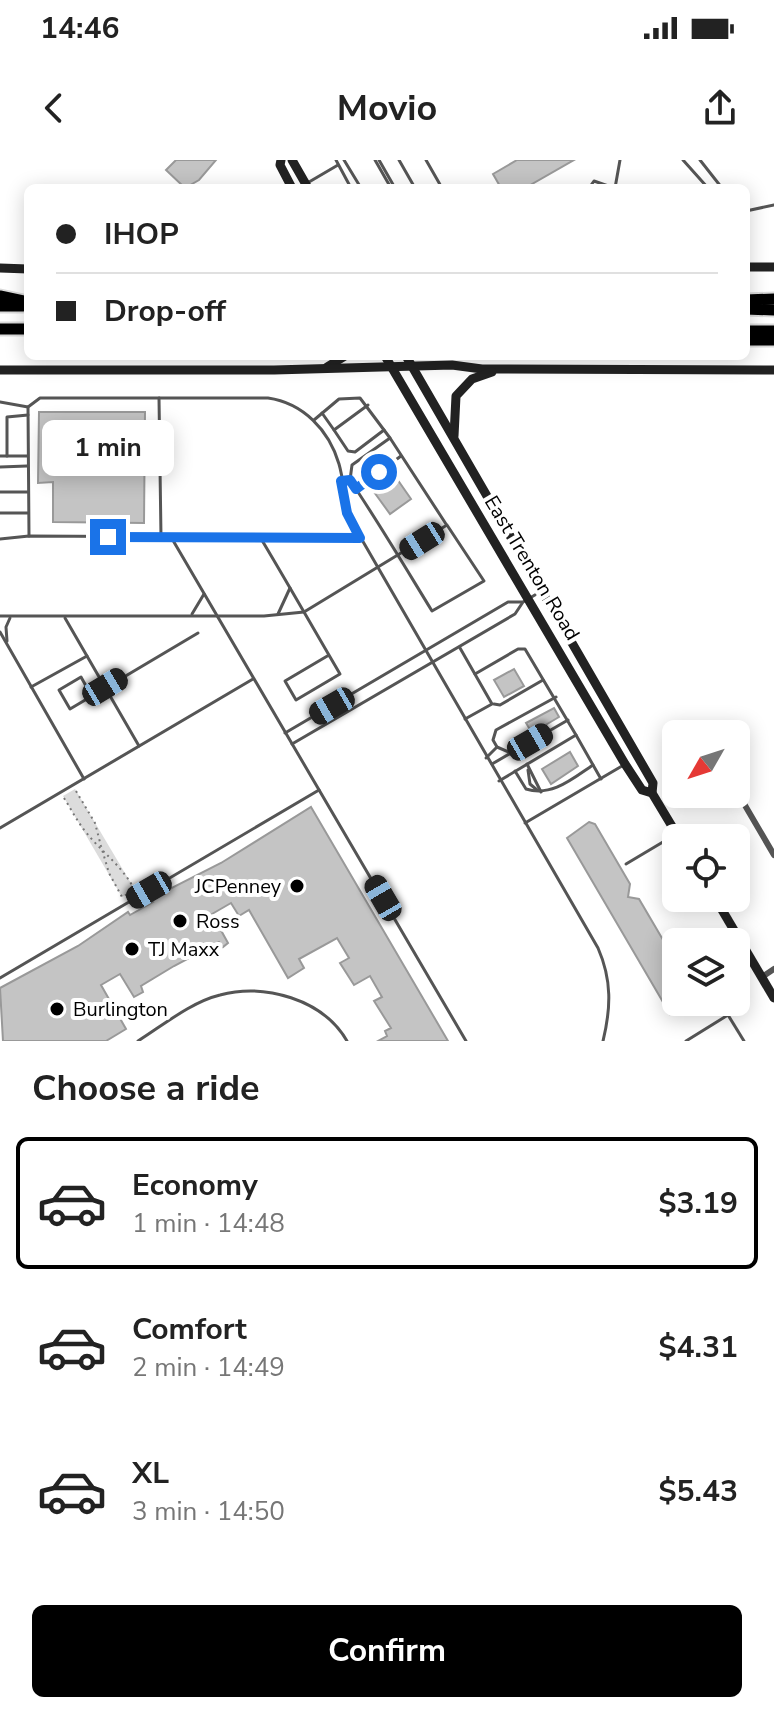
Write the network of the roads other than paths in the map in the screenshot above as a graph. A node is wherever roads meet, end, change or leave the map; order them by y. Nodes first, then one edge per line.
1 (281, 160) edge
2 (292, 160) edge
3 (336, 160) edge
4 (344, 160) edge
5 (377, 160) edge
6 (399, 160) edge
7 (426, 160) edge
8 (620, 160) edge
9 (683, 160) edge
10 (700, 160) edge
11 (338, 165) junction
12 (290, 184) edge
13 (306, 184) edge
14 (310, 184) edge
15 (349, 184) edge
16 (359, 184) edge
17 (391, 184) edge
18 (413, 184) edge
19 (440, 184) edge
20 (616, 184) edge
21 (704, 184) edge
22 (719, 184) edge
23 (774, 205) edge
24 (750, 210) edge
25 (750, 267) edge
26 (774, 267) edge
27 (0, 268) edge
28 (24, 269) edge
29 (0, 296) edge
30 (774, 299) edge
31 (750, 300) edge
32 (24, 303) edge
33 (24, 304) edge
34 (0, 306) edge
35 (750, 309) edge
36 (774, 310) edge
37 (0, 329) edge
38 (24, 329) edge
39 (750, 331) edge
40 (774, 331) edge
41 (750, 340) edge
42 (774, 340) edge
43 (339, 360) edge
44 (387, 360) edge
45 (439, 360) edge
46 (409, 361) edge
47 (452, 365) junction
48 (391, 366) junction
49 (324, 369) junction
50 (506, 369) junction
51 (0, 370) edge
52 (774, 370) edge
53 (159, 398) junction
54 (0, 402) edge
55 (368, 405) junction
56 (28, 407) junction
57 (322, 413) junction
58 (28, 415) junction
59 (313, 421) junction
60 (334, 430) junction
61 (384, 430) junction
62 (390, 438) junction
63 (454, 440) junction
64 (0, 456) edge
65 (7, 456) junction
66 (27, 456) junction
67 (401, 456) junction
68 (27, 466) junction
69 (0, 467) edge
70 (350, 480) junction
71 (341, 481) junction
72 (356, 489) junction
73 (0, 492) edge
74 (28, 492) junction
75 (0, 513) edge
76 (28, 513) junction
77 (447, 525) junction
78 (29, 536) junction
79 (161, 537) junction
80 (171, 537) junction
81 (260, 537) junction
82 (360, 538) junction
83 (0, 539) edge
84 (398, 556) junction
85 (378, 568) junction
86 (290, 588) junction
87 (542, 591) junction
88 (204, 594) junction
89 (526, 600) junction
90 (304, 612) junction
91 (216, 615) junction
92 (278, 615) junction
93 (0, 616) edge
94 (190, 616) junction
95 (11, 617) junction
96 (65, 618) junction
97 (0, 632) edge
98 (198, 633) dead end
99 (459, 647) junction
100 (9, 649) junction
101 (425, 651) junction
102 (329, 655) junction
103 (87, 656) junction
104 (432, 662) junction
105 (475, 674) junction
106 (253, 679) junction
107 (543, 680) junction
108 (31, 687) junction
109 (105, 687) junction
110 (91, 695) junction
111 (556, 697) junction
112 (492, 704) junction
113 (465, 719) junction
114 (568, 720) junction
115 (285, 733) junction
116 (576, 735) junction
117 (292, 744) junction
118 (139, 746) junction
119 (497, 747) junction
120 (511, 753) junction
121 (486, 758) junction
122 (625, 764) junction
123 (491, 765) junction
124 (593, 765) junction
125 (528, 766) junction
126 (515, 771) junction
127 (84, 779) junction
128 (601, 779) junction
129 (499, 781) junction
130 (319, 790) junction
131 (541, 792) junction
132 (652, 793) junction
133 (747, 808) edge
134 (524, 824) junction
135 (671, 824) edge
136 (0, 828) edge
137 (662, 845) edge
138 (774, 855) edge
139 (626, 864) dead end
140 (723, 912) edge
141 (774, 969) edge
142 (762, 977) junction
143 (0, 978) edge
144 (774, 998) edge
145 (726, 1016) edge
146 (729, 1016) edge
147 (138, 1041) edge
148 (347, 1041) edge
149 (466, 1041) edge
150 (603, 1041) edge
151 (686, 1041) edge
152 (744, 1041) edge

1 - 12 main road
2 - 13 main road
3 - 11 lane
4 - 16 lane
5 - 17 lane
6 - 18 lane
7 - 19 lane
8 - 20 lane
9 - 21 lane
10 - 22 lane
11 - 14 lane
11 - 15 lane
23 - 24 lane
25 - 26 main road
27 - 28 main road
29 - 32 highway
30 - 31 highway
33 - 34 highway
35 - 36 highway
37 - 38 highway
39 - 40 highway
41 - 42 highway
43 - 49 main road
44 - 48 main road, East Trenton Road
45 - 47 main road
46 - 47 main road
46 - 48 main road
46 - 63 main road, East Trenton Road
47 - 50 main road
48 - 49 main road
48 - 89 main road, East Trenton Road
49 - 51 main road
50 - 52 main road
50 - 63 main road
53 - 56 lane
53 - 59 lane
53 - 79 lane
54 - 56 lane
55 - 57 lane
55 - 60 lane
55 - 61 lane
56 - 58 lane
57 - 59 lane
57 - 60 lane
58 - 65 lane
58 - 66 lane
59 - 71 lane
60 - 61 lane
61 - 62 lane
62 - 67 lane
62 - 70 lane
63 - 87 main road, East Trenton Road
64 - 65 lane
65 - 66 lane
66 - 68 lane
67 - 72 lane
67 - 77 lane
68 - 69 lane
68 - 74 lane
70 - 71 lane
70 - 72 lane
71 - 82 lane
72 - 84 lane
73 - 74 lane
74 - 76 lane
75 - 76 lane
76 - 78 lane
77 - 84 lane
77 - 84 lane
78 - 79 lane
78 - 83 lane
79 - 80 lane
80 - 81 lane
80 - 88 lane
81 - 82 lane
81 - 86 lane
82 - 85 lane
84 - 85 lane
85 - 90 lane
85 - 101 lane
86 - 90 lane
86 - 92 lane
87 - 89 lane
87 - 132 main road, East Trenton Road
88 - 91 lane
88 - 94 lane
89 - 99 lane
89 - 101 lane
89 - 122 main road, East Trenton Road
90 - 92 lane
90 - 102 lane
91 - 92 lane
91 - 94 lane
91 - 106 lane
93 - 95 lane
94 - 96 lane
95 - 96 lane
95 - 100 lane
96 - 103 lane
97 - 100 lane
98 - 109 lane
99 - 104 lane
99 - 105 lane
100 - 108 lane
101 - 104 lane
101 - 115 lane
102 - 102 lane
103 - 108 lane
103 - 109 lane
104 - 113 lane
104 - 117 lane
105 - 107 lane
105 - 112 lane
106 - 115 lane
106 - 118 lane
107 - 111 lane
107 - 112 lane
108 - 127 lane
109 - 110 lane
109 - 118 lane
110 - 110 lane
111 - 114 lane
111 - 119 lane
112 - 113 lane
113 - 121 lane
114 - 116 lane
114 - 120 lane
115 - 117 lane
116 - 124 lane
116 - 125 lane
117 - 130 lane
118 - 127 lane
119 - 120 lane
119 - 121 lane
120 - 123 lane
121 - 123 lane
122 - 128 lane
122 - 132 main road, East Trenton Road
123 - 129 lane
124 - 128 lane
124 - 131 lane
125 - 126 lane
125 - 131 lane
125 - 131 lane
126 - 129 lane
126 - 131 lane
127 - 136 lane
128 - 134 lane
129 - 134 lane
130 - 143 lane
130 - 149 lane
132 - 135 main road, East Trenton Road
133 - 138 street
134 - 150 lane
137 - 139 lane
140 - 142 main road
141 - 142 street
142 - 144 main road
145 - 151 lane
146 - 152 lane
147 - 148 lane

